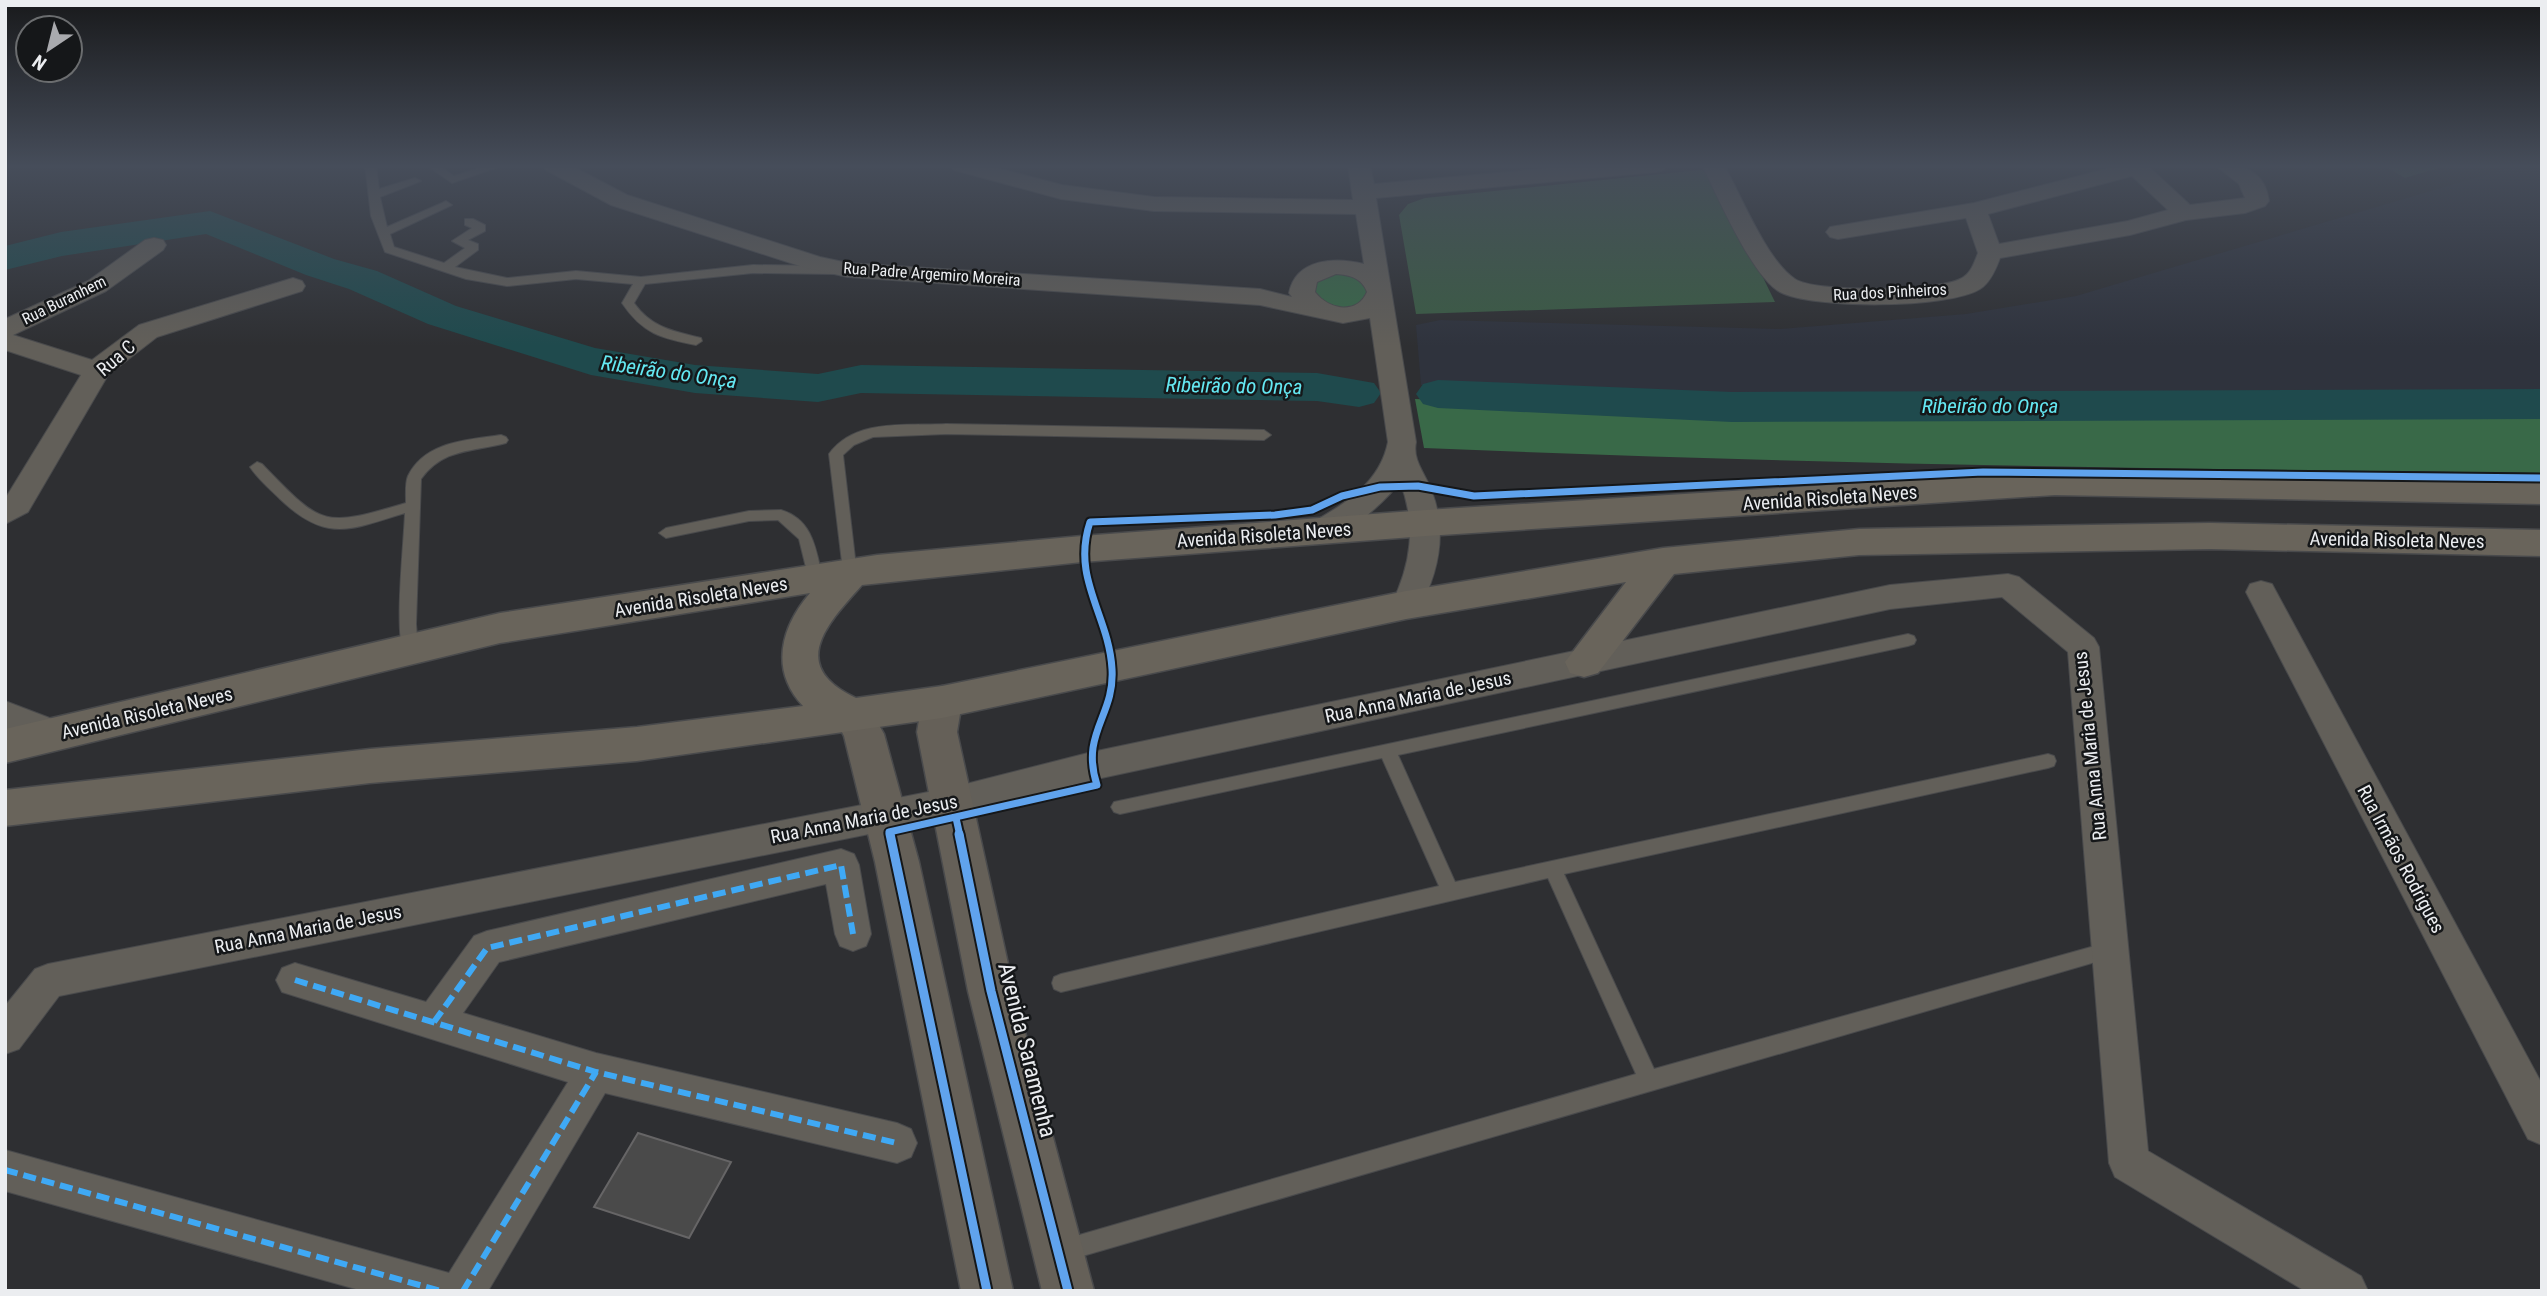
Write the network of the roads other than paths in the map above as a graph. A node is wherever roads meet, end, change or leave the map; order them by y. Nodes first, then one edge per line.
1 (381, 225) edge
2 (400, 225) edge
3 (476, 225) edge
4 (698, 225) edge
5 (1359, 225) edge
6 (1369, 225) edge
7 (1746, 225) edge
8 (1879, 225) edge
9 (1980, 225) edge
10 (2139, 225) edge
11 (1838, 232) dead end
12 (383, 233) junction
13 (154, 245) dead end
14 (1990, 253) junction
15 (446, 268) junction
16 (848, 270) junction
17 (1320, 270) junction
18 (641, 281) junction
19 (293, 286) dead end
20 (1379, 292) junction
21 (1203, 293) junction
22 (1322, 312) junction
23 (5, 329) edge
24 (5, 341) edge
25 (696, 341) dead end
26 (97, 371) junction
27 (1392, 374) junction
28 (1264, 435) dead end
29 (501, 440) dead end
30 (1402, 450) junction
31 (257, 467) dead end
32 (2542, 492) edge
33 (413, 506) junction
34 (5, 514) edge
35 (1426, 523) junction
36 (1321, 531) junction
37 (666, 533) dead end
38 (2542, 542) edge
39 (1663, 562) junction
40 (832, 578) junction
41 (2261, 592) dead end
42 (1406, 605) junction
43 (1908, 640) dead end
44 (410, 650) junction
45 (1584, 662) junction
46 (942, 702) junction
47 (5, 714) edge
48 (853, 715) junction
49 (56, 735) junction
50 (5, 747) edge
51 (1387, 750) junction
52 (2048, 761) dead end
53 (954, 802) junction
54 (1120, 807) dead end
55 (5, 808) edge
56 (885, 815) junction
57 (1553, 869) junction
58 (1450, 891) junction
59 (853, 934) dead end
60 (2109, 950) junction
61 (295, 981) dead end
62 (1061, 982) dead end
63 (433, 1022) junction
64 (5, 1036) edge
65 (596, 1072) junction
66 (1649, 1080) junction
67 (2542, 1125) edge
68 (897, 1143) dead end
69 (5, 1170) edge
70 (1063, 1271) edge
71 (441, 1291) edge
72 (463, 1291) edge
73 (987, 1291) edge
74 (2346, 1291) edge

1 - 12 lane
2 - 12 lane
3 - 15 lane
4 - 16 street, Rua Padre Argemiro Moreira
5 - 17 street
6 - 20 street
7 - 14 street, Rua dos Pinheiros
8 - 11 street
9 - 14 street
10 - 14 street
12 - 15 lane
13 - 23 street, Rua Buranhem
15 - 18 lane
16 - 18 lane
16 - 21 street, Rua Padre Argemiro Moreira
17 - 20 street
17 - 21 street, Rua Padre Argemiro Moreira
17 - 22 street
18 - 25 lane
19 - 26 street, Rua C
20 - 22 street
20 - 27 street
21 - 22 street, Rua Padre Argemiro Moreira
22 - 27 street
24 - 26 street, Rua Buranhem
26 - 34 street, Rua C
27 - 30 street
28 - 40 lane
29 - 33 lane
30 - 35 street
30 - 36 street
31 - 33 lane
32 - 35 highway, Avenida Risoleta Neves
33 - 44 lane
35 - 36 highway, Avenida Risoleta Neves
35 - 42 street
36 - 40 highway, Avenida Risoleta Neves
37 - 40 lane
38 - 39 highway, Avenida Risoleta Neves
39 - 42 highway, Avenida Risoleta Neves
39 - 45 highway
40 - 44 highway, Avenida Risoleta Neves
40 - 48 highway
41 - 67 street, Rua Irmãos Rodrigues
42 - 46 highway, Avenida Risoleta Neves
43 - 51 lane
44 - 49 highway, Avenida Risoleta Neves
45 - 53 street, Rua Anna Maria de Jesus
45 - 60 street, Rua Anna Maria de Jesus
46 - 48 highway, Avenida Risoleta Neves
46 - 53 main road, Avenida Saramenha
47 - 49 street
48 - 55 highway, Avenida Risoleta Neves
48 - 56 main road
49 - 50 highway, Avenida Risoleta Neves
51 - 54 lane
51 - 58 lane
52 - 57 lane
53 - 56 street, Rua Anna Maria de Jesus
53 - 70 main road, Avenida Saramenha
56 - 64 street, Rua Anna Maria de Jesus
56 - 73 main road
57 - 58 lane
57 - 66 lane
58 - 62 lane
59 - 63 street
60 - 66 lane
60 - 74 street, Rua Anna Maria de Jesus
61 - 63 street
63 - 65 street
65 - 68 street
65 - 72 street
66 - 70 lane
69 - 71 street

